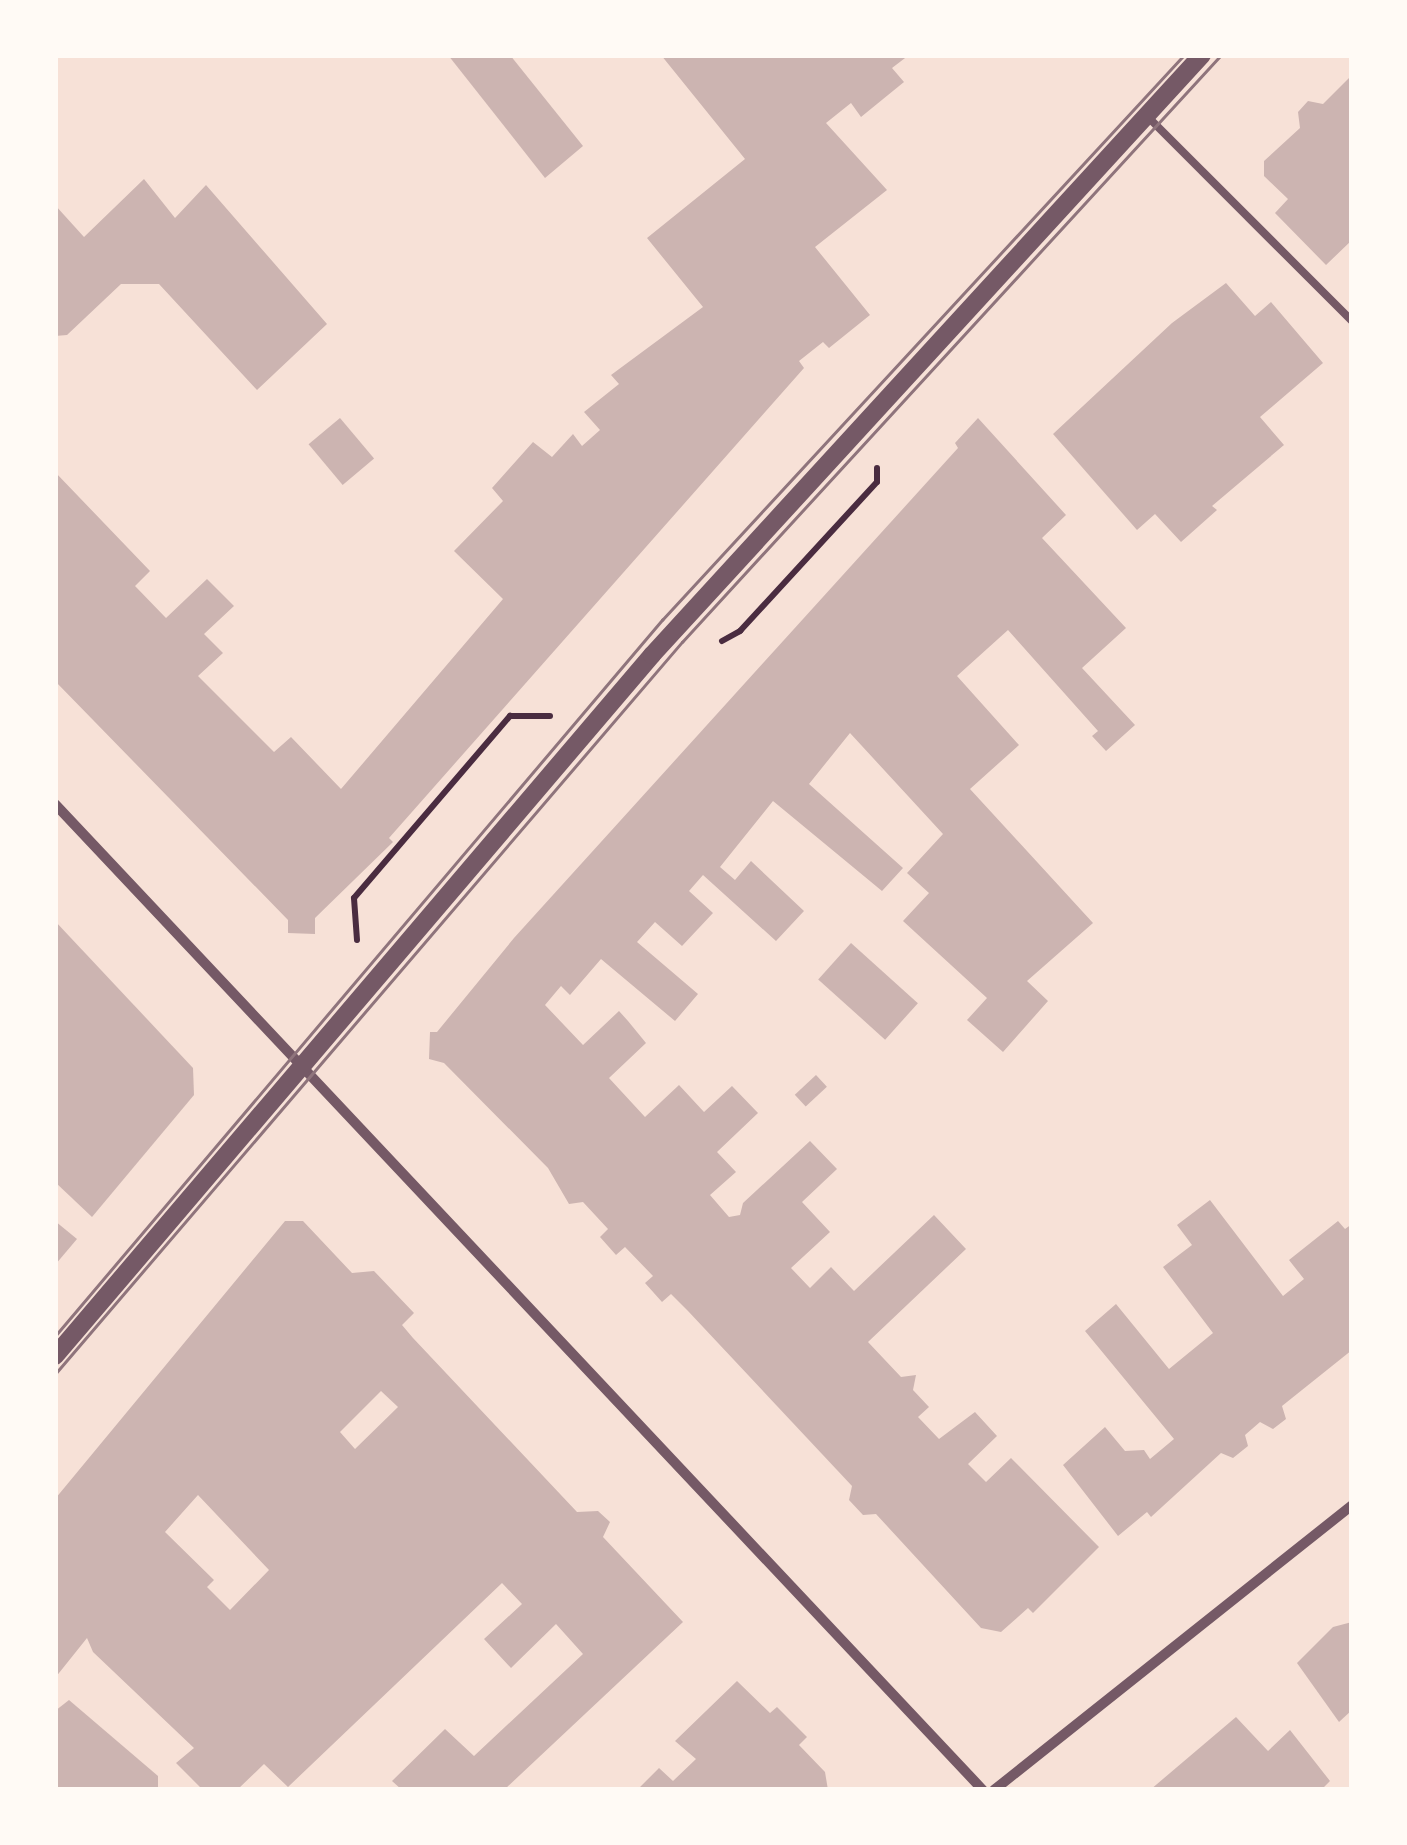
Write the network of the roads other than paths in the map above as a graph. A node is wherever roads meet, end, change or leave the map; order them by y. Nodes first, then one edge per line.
1 (1202, 55) edge
2 (1146, 115) junction
3 (1352, 321) edge
4 (55, 804) edge
5 (300, 1062) junction
6 (55, 1356) edge
7 (1352, 1506) edge
8 (982, 1790) edge
9 (994, 1790) edge

1 - 2 street
2 - 3 lane
2 - 5 street
4 - 5 street
5 - 6 street
5 - 8 street
7 - 9 street

